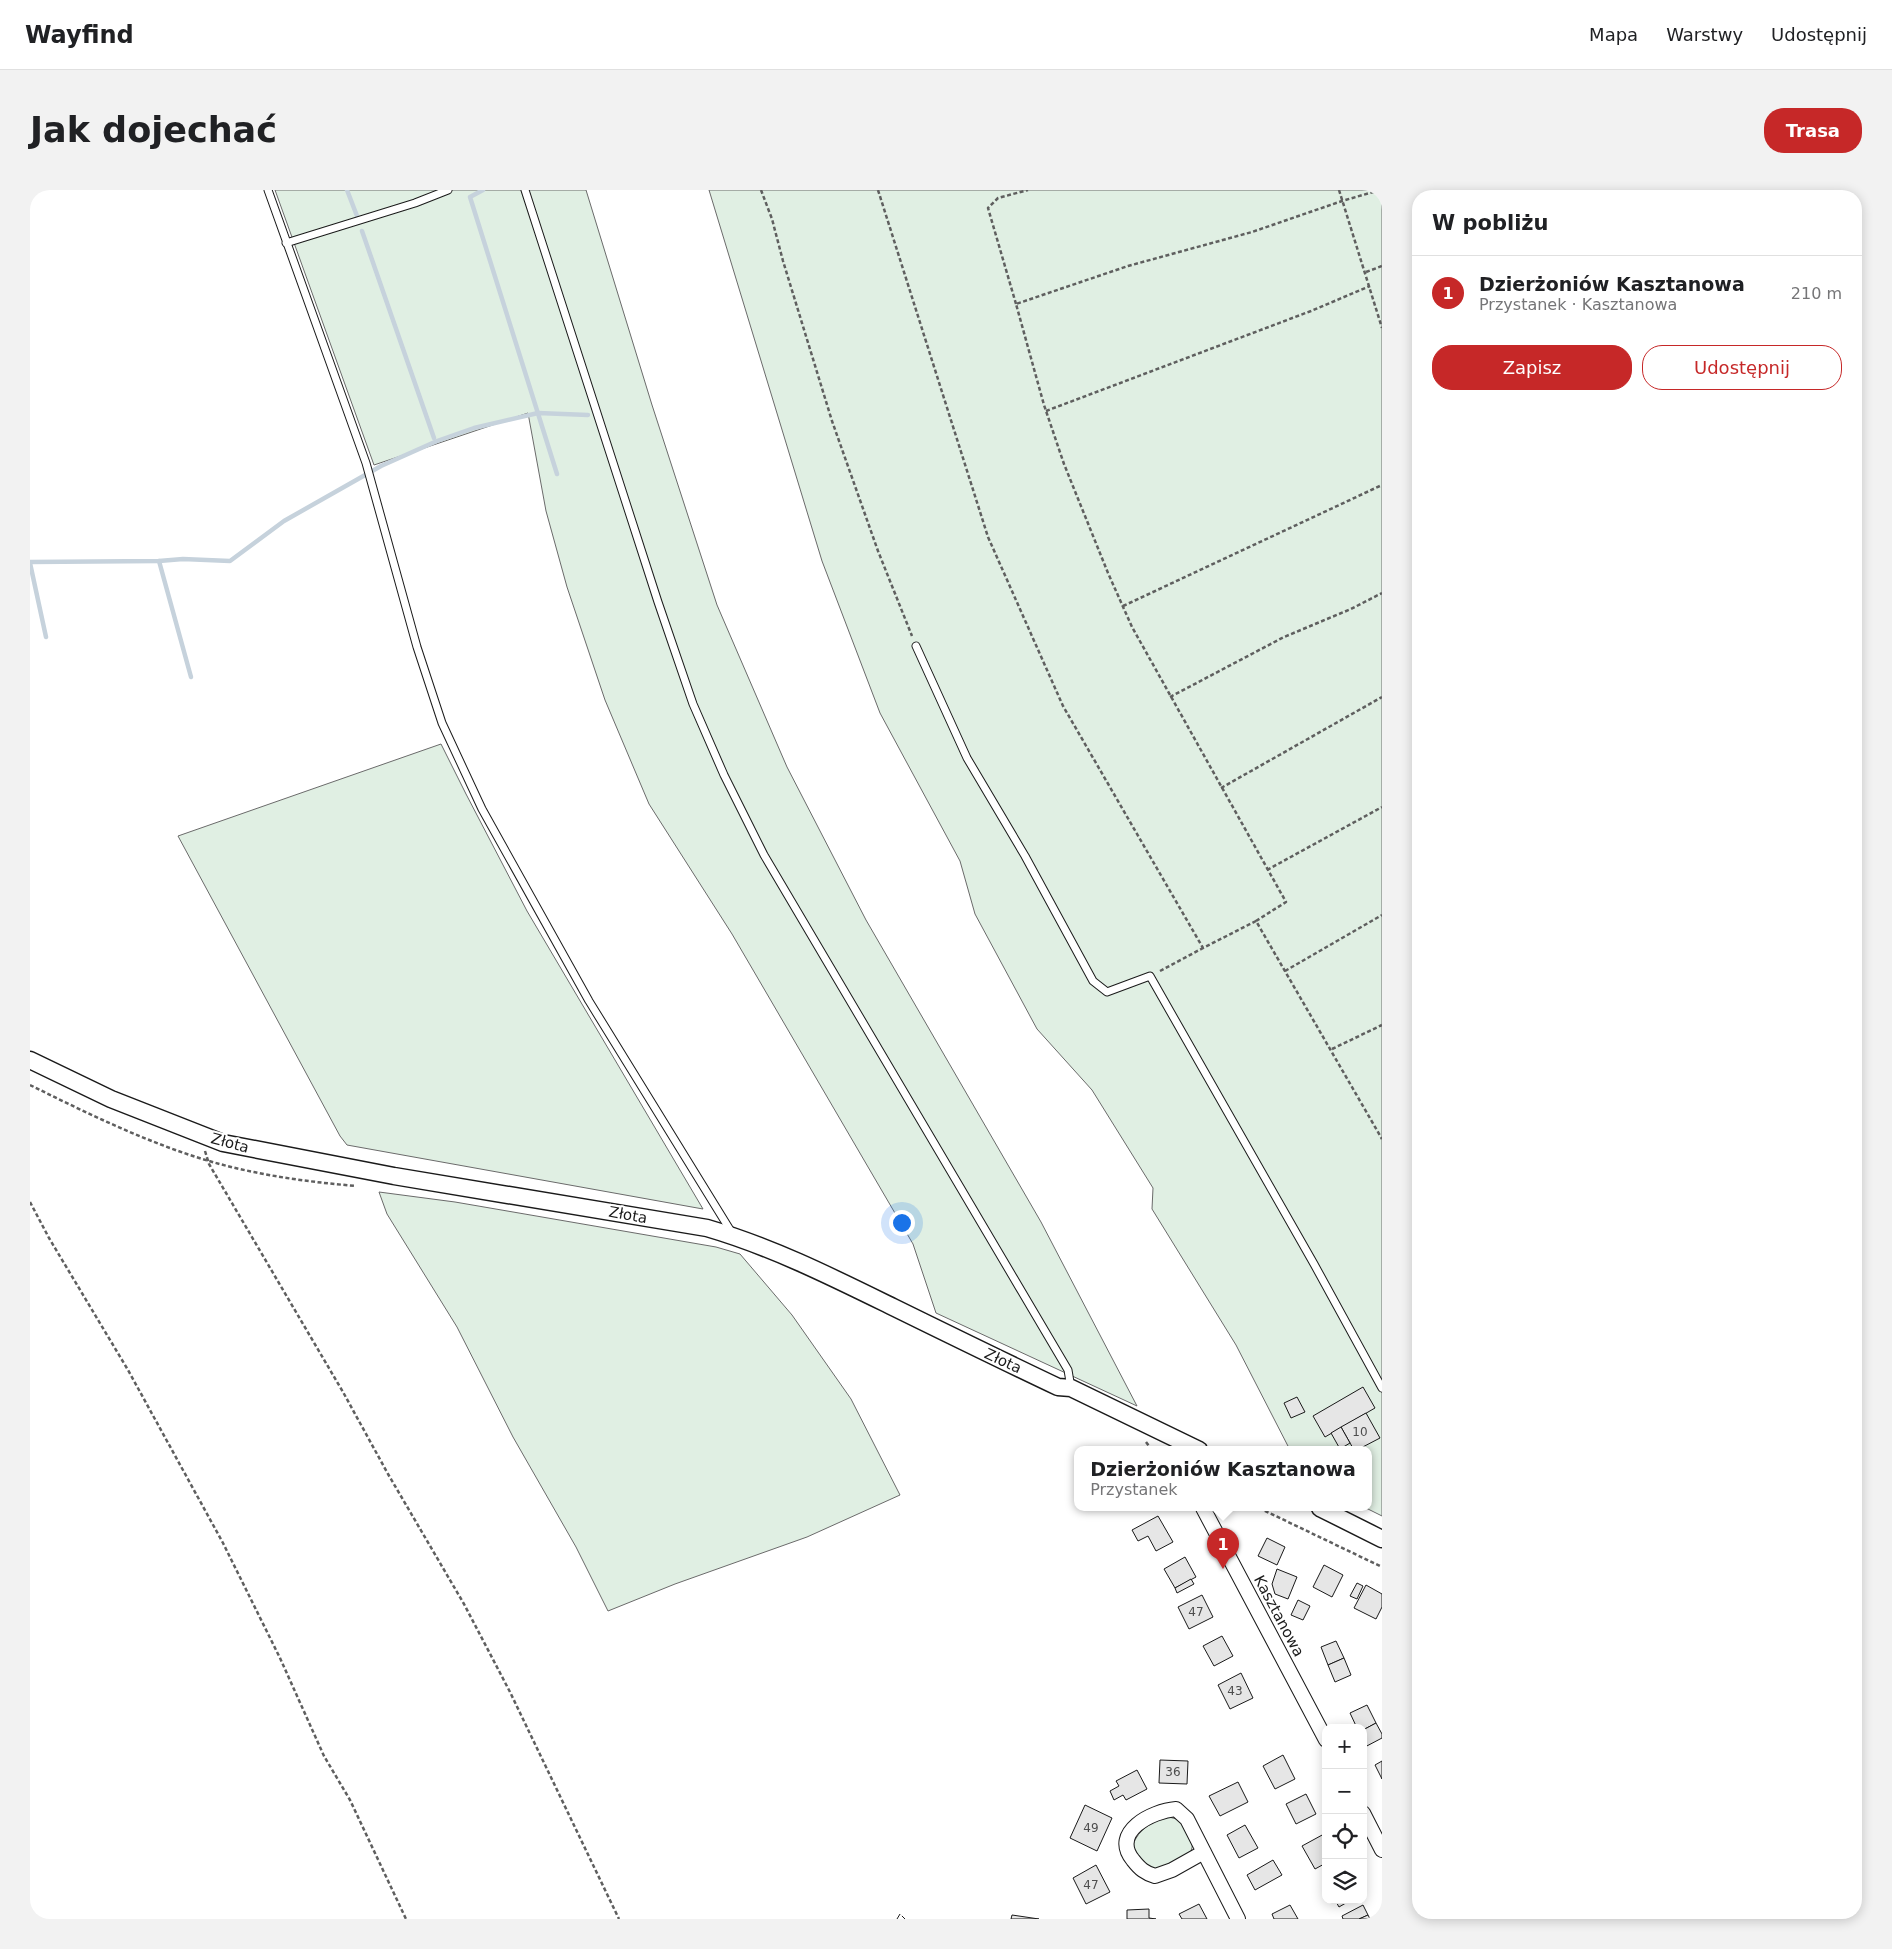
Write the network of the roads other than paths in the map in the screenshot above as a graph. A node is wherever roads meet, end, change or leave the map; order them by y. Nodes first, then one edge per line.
1 (268, 190) edge
2 (448, 190) edge
3 (525, 190) edge
4 (286, 242) junction
5 (916, 646) road end
6 (30, 1060) edge
7 (733, 1236) junction
8 (1071, 1388) junction
9 (1382, 1388) edge
10 (1175, 1445) edge
11 (1205, 1511) edge
12 (1326, 1511) edge
13 (1382, 1539) edge
14 (1322, 1732) edge
15 (1364, 1814) edge
16 (1382, 1850) edge
17 (1204, 1852) junction
18 (1238, 1919) edge

1 - 4 lane
2 - 4 lane
3 - 8 lane
4 - 7 lane
5 - 9 lane
6 - 7 street, Złota
7 - 8 street, Złota
8 - 10 street, Złota
11 - 14 street, Kasztanowa
12 - 13 street
15 - 16 street
17 - 17 street
17 - 18 street

